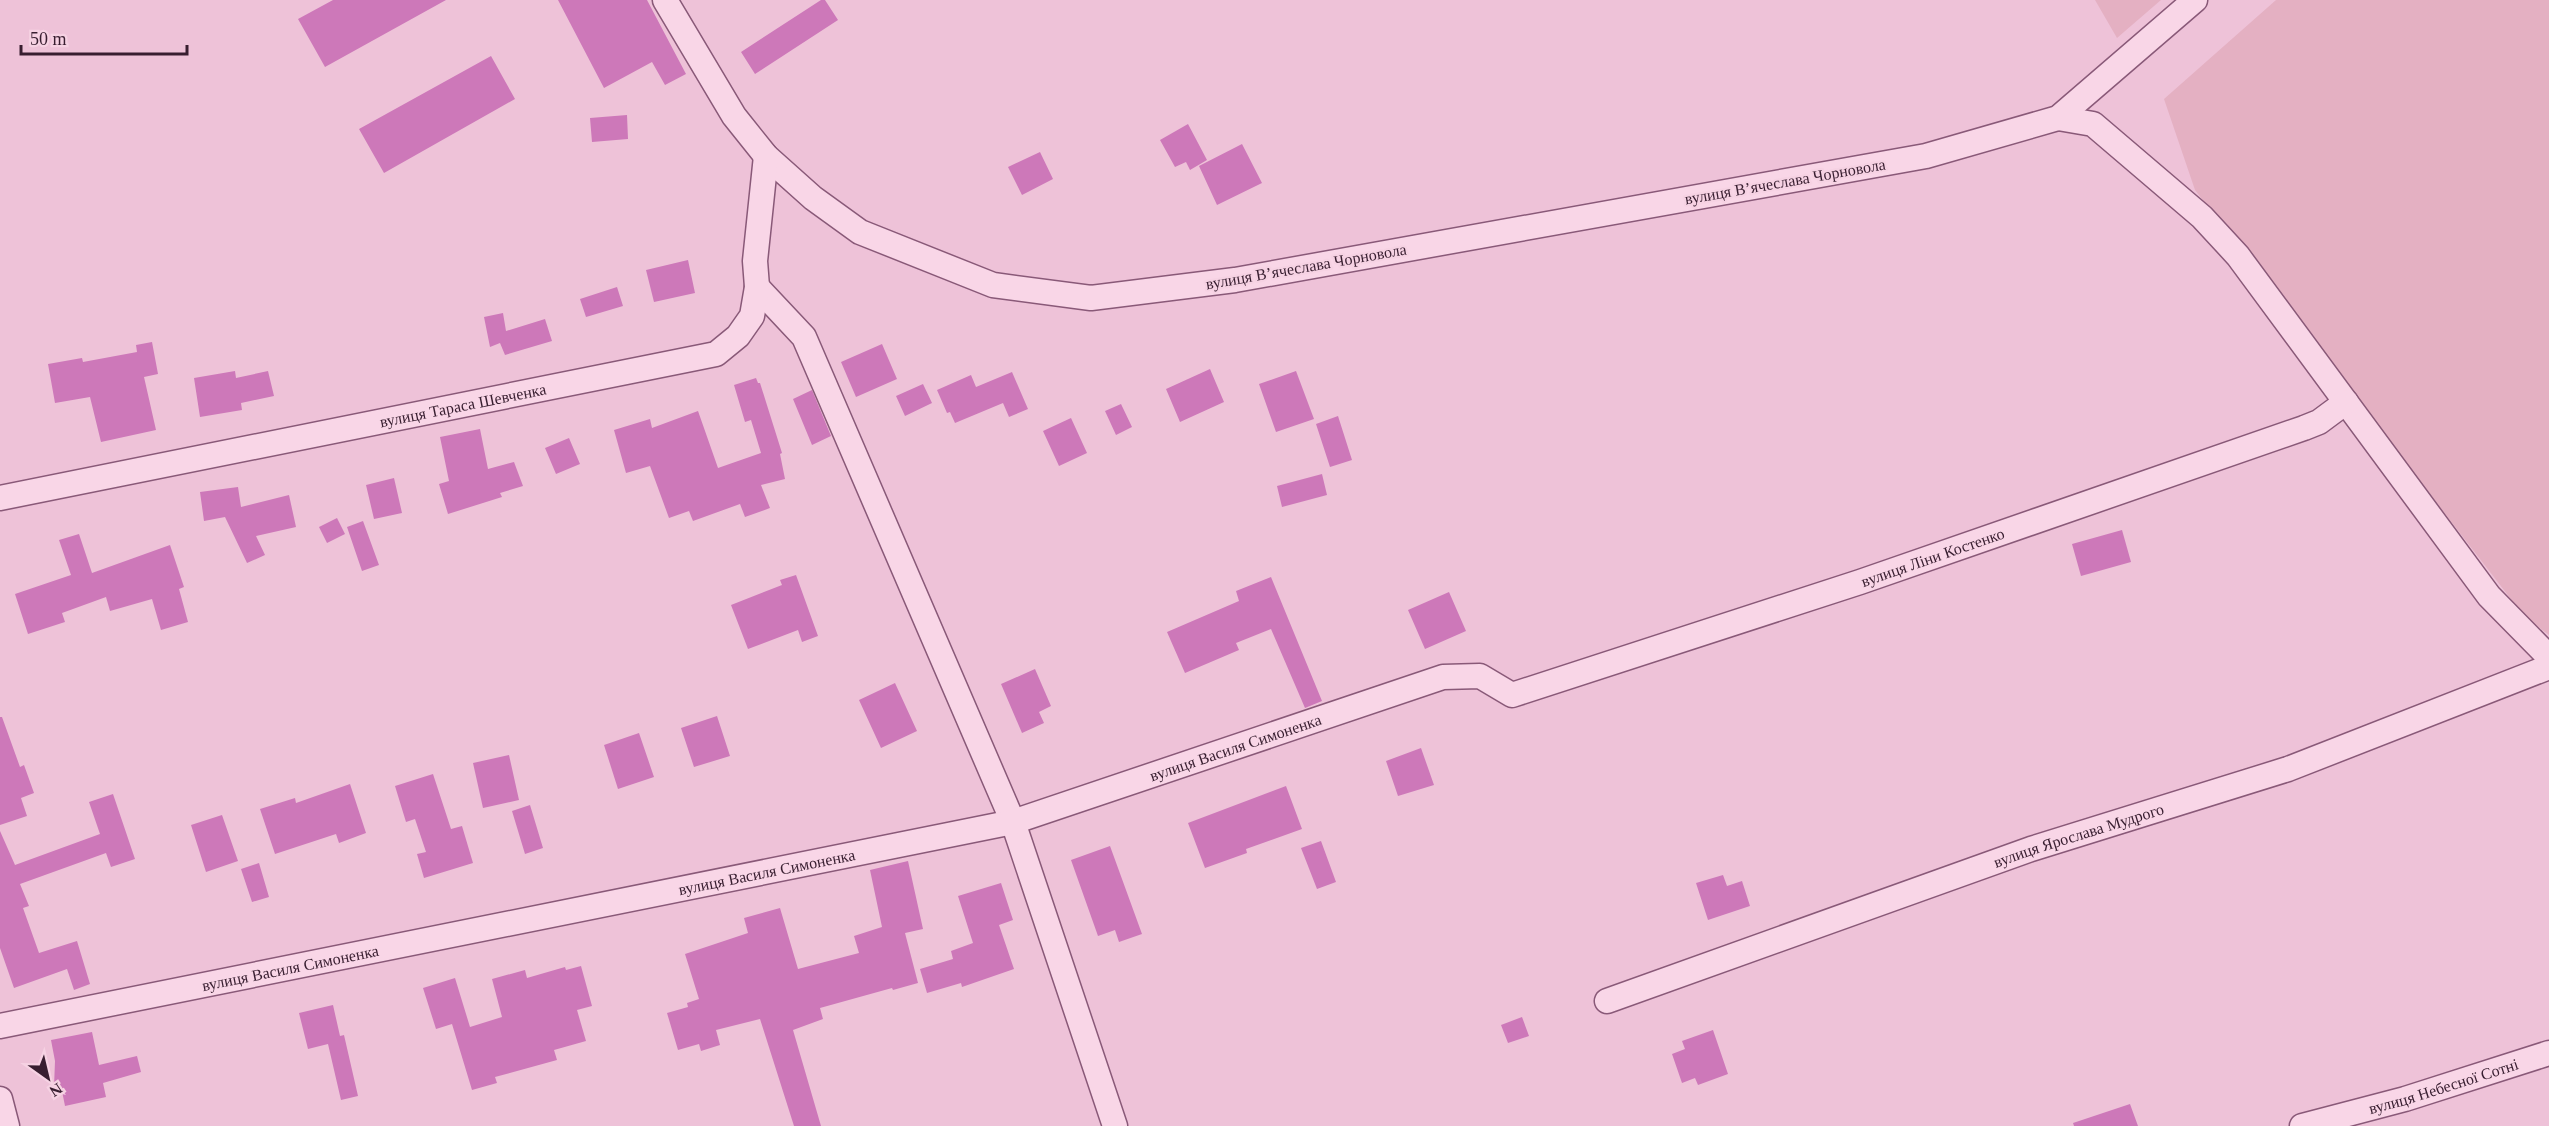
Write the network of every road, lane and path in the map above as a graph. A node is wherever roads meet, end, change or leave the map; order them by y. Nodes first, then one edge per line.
1 (666, 0) edge
2 (2195, 0) edge
3 (2058, 118) junction
4 (766, 156) junction
5 (757, 287) junction
6 (2346, 402) junction
7 (0, 498) edge
8 (2549, 657) edge
9 (2549, 667) edge
10 (1512, 695) joint
11 (1013, 822) junction
12 (1607, 1001) dead end
13 (0, 1026) edge
14 (2549, 1053) edge
15 (0, 1099) edge
16 (7, 1126) edge
17 (1115, 1126) edge
18 (2302, 1126) edge

1 - 4 street, вулиця Вʼячеслава Чорновола
2 - 3 street
3 - 4 street, вулиця Вʼячеслава Чорновола
3 - 6 street
4 - 5 street, вулиця Тараса Шевченка
5 - 7 street, вулиця Тараса Шевченка
5 - 11 street
6 - 8 street
6 - 10 street, вулиця Ліни Костенко
9 - 12 street, вулиця Ярослава Мудрого
10 - 11 street, вулиця Василя Симоненка
11 - 13 street, вулиця Василя Симоненка
11 - 17 street
14 - 18 street, вулиця Небесної Сотні
15 - 16 street

